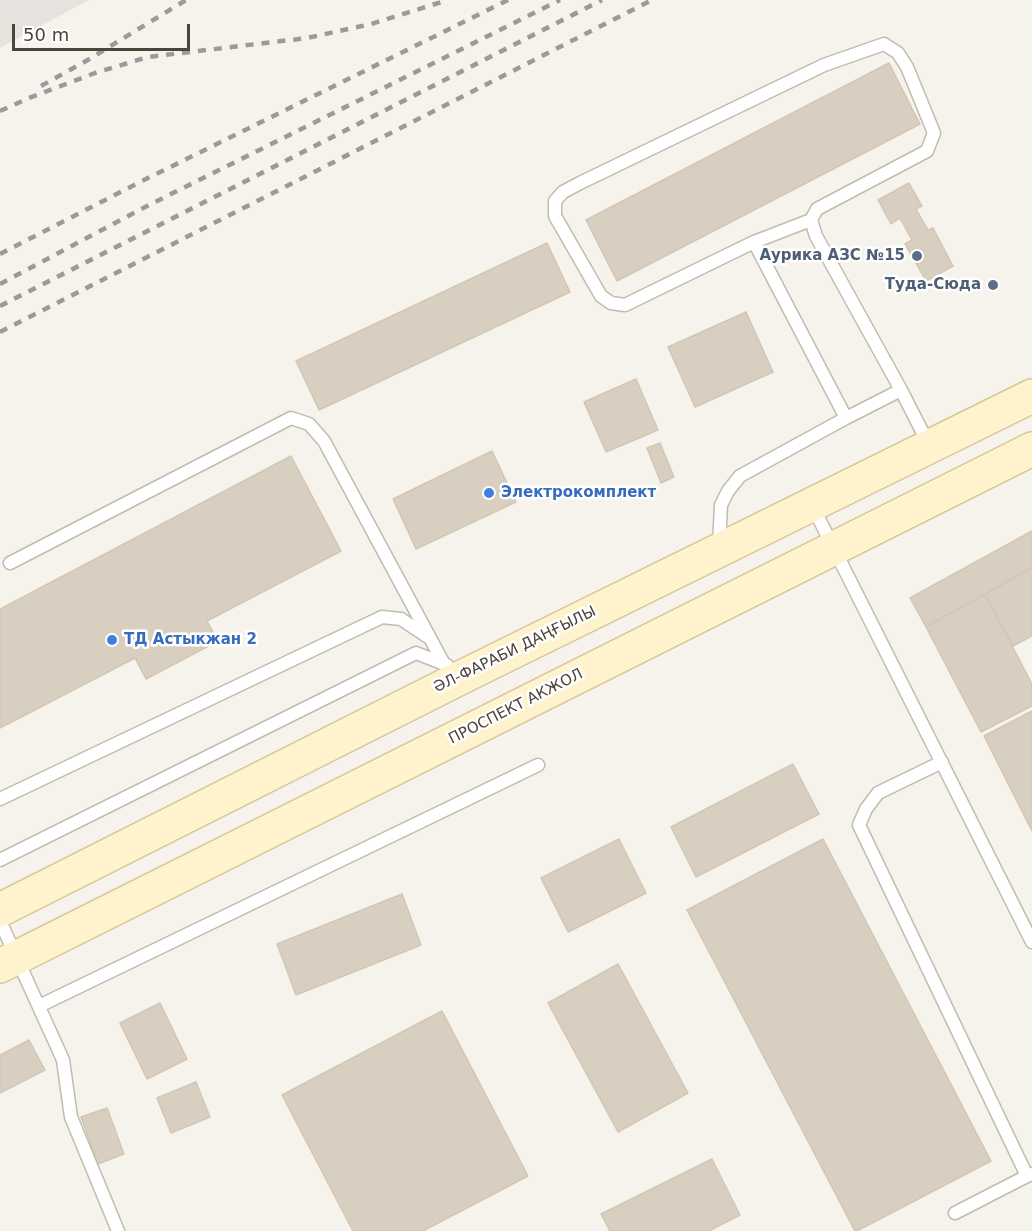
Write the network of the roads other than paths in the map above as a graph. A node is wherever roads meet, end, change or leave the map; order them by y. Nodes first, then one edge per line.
1 (811, 220) junction
2 (754, 242) junction
3 (901, 390) junction
4 (1032, 396) edge
5 (846, 418) junction
6 (930, 446) junction
7 (1032, 449) edge
8 (812, 504) junction
9 (834, 548) junction
10 (719, 550) junction
11 (10, 562) dead end
12 (429, 638) junction
13 (456, 669) junction
14 (942, 762) junction
15 (538, 765) dead end
16 (0, 799) edge
17 (0, 860) edge
18 (0, 910) edge
19 (0, 921) edge
20 (1032, 942) edge
21 (8, 961) edge
22 (39, 1006) junction
23 (1030, 1175) edge
24 (955, 1213) dead end
25 (118, 1231) edge

1 - 2 lane
1 - 2 lane
1 - 3 lane
2 - 5 lane
3 - 5 lane
3 - 6 lane
4 - 6 main road, ӘЛ-ФАРАБИ ДАҢҒЫЛЫ
5 - 10 lane
6 - 8 main road, ӘЛ-ФАРАБИ ДАҢҒЫЛЫ
7 - 9 main road, ПРОСПЕКТ АКЖОЛ
8 - 9 lane
8 - 10 main road, ӘЛ-ФАРАБИ ДАҢҒЫЛЫ
9 - 14 lane
9 - 21 main road, ПРОСПЕКТ АКЖОЛ
10 - 13 main road, ӘЛ-ФАРАБИ ДАҢҒЫЛЫ
11 - 12 lane
12 - 13 lane
12 - 16 lane
13 - 17 lane
13 - 18 main road, ӘЛ-ФАРАБИ ДАҢҒЫЛЫ
14 - 20 lane
14 - 23 lane
15 - 22 lane
19 - 21 lane
21 - 22 lane
22 - 25 lane
23 - 24 lane

